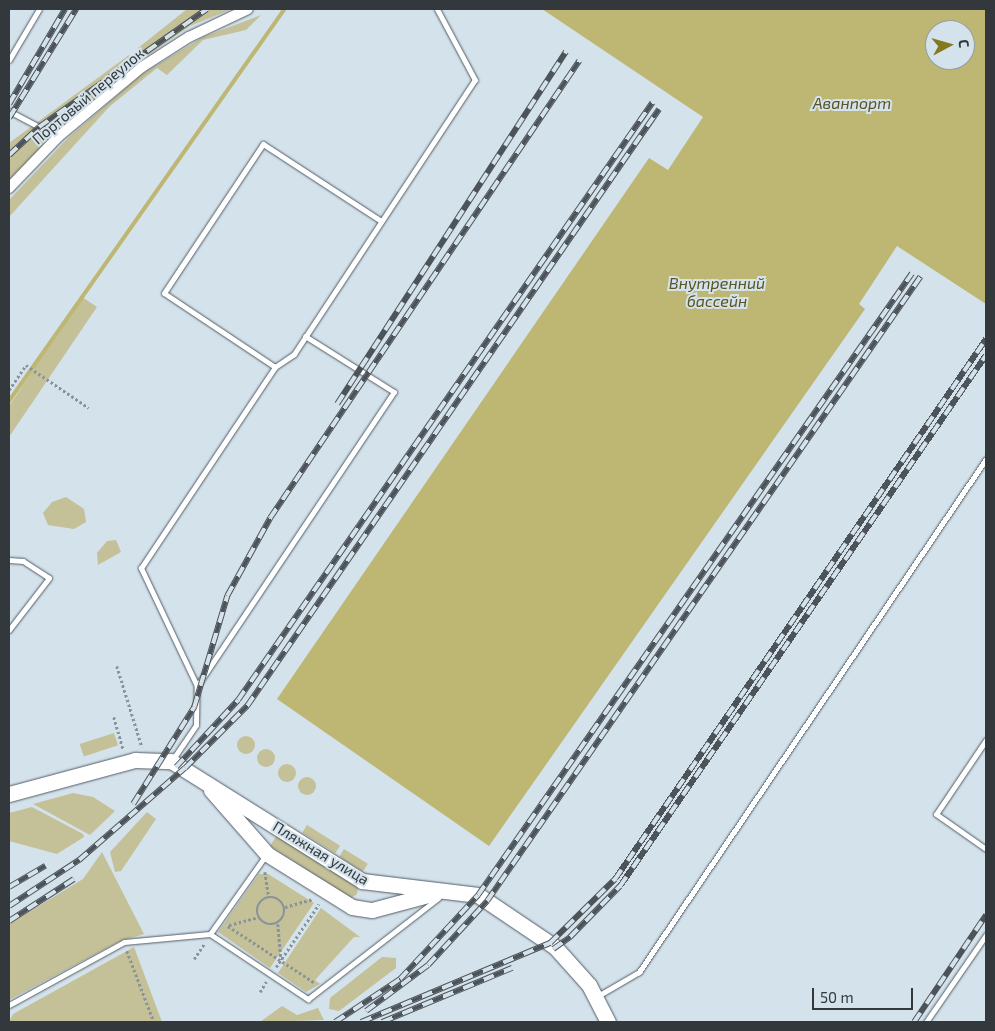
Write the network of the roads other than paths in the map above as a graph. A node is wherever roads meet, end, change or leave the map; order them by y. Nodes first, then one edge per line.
1 (39, 9) edge
2 (248, 9) edge
3 (437, 9) edge
4 (9, 60) edge
5 (9, 111) edge
6 (58, 137) junction
7 (9, 188) edge
8 (381, 221) junction
9 (305, 336) junction
10 (275, 366) junction
11 (986, 459) edge
12 (9, 560) edge
13 (9, 630) edge
14 (197, 686) junction
15 (986, 740) edge
16 (171, 762) junction
17 (200, 778) junction
18 (9, 794) edge
19 (986, 849) edge
20 (265, 859) junction
21 (449, 890) junction
22 (211, 932) junction
23 (986, 935) edge
24 (596, 998) junction
25 (9, 1005) edge
26 (608, 1022) edge
27 (926, 1022) edge

1 - 4 lane
2 - 6 street, Портовый переулок
3 - 8 lane
5 - 6 lane
6 - 7 street, Портовый переулок
8 - 9 lane
8 - 10 lane
9 - 10 lane
9 - 14 lane
10 - 14 lane
11 - 24 lane
12 - 13 lane
14 - 16 lane
15 - 19 lane
16 - 17 street, Пляжная улица
16 - 18 street
17 - 20 street
17 - 21 street, Пляжная улица
20 - 21 street
20 - 22 lane
21 - 22 lane
21 - 24 street, Пляжная улица
22 - 25 lane
23 - 27 lane
24 - 26 street, Пляжная улица

